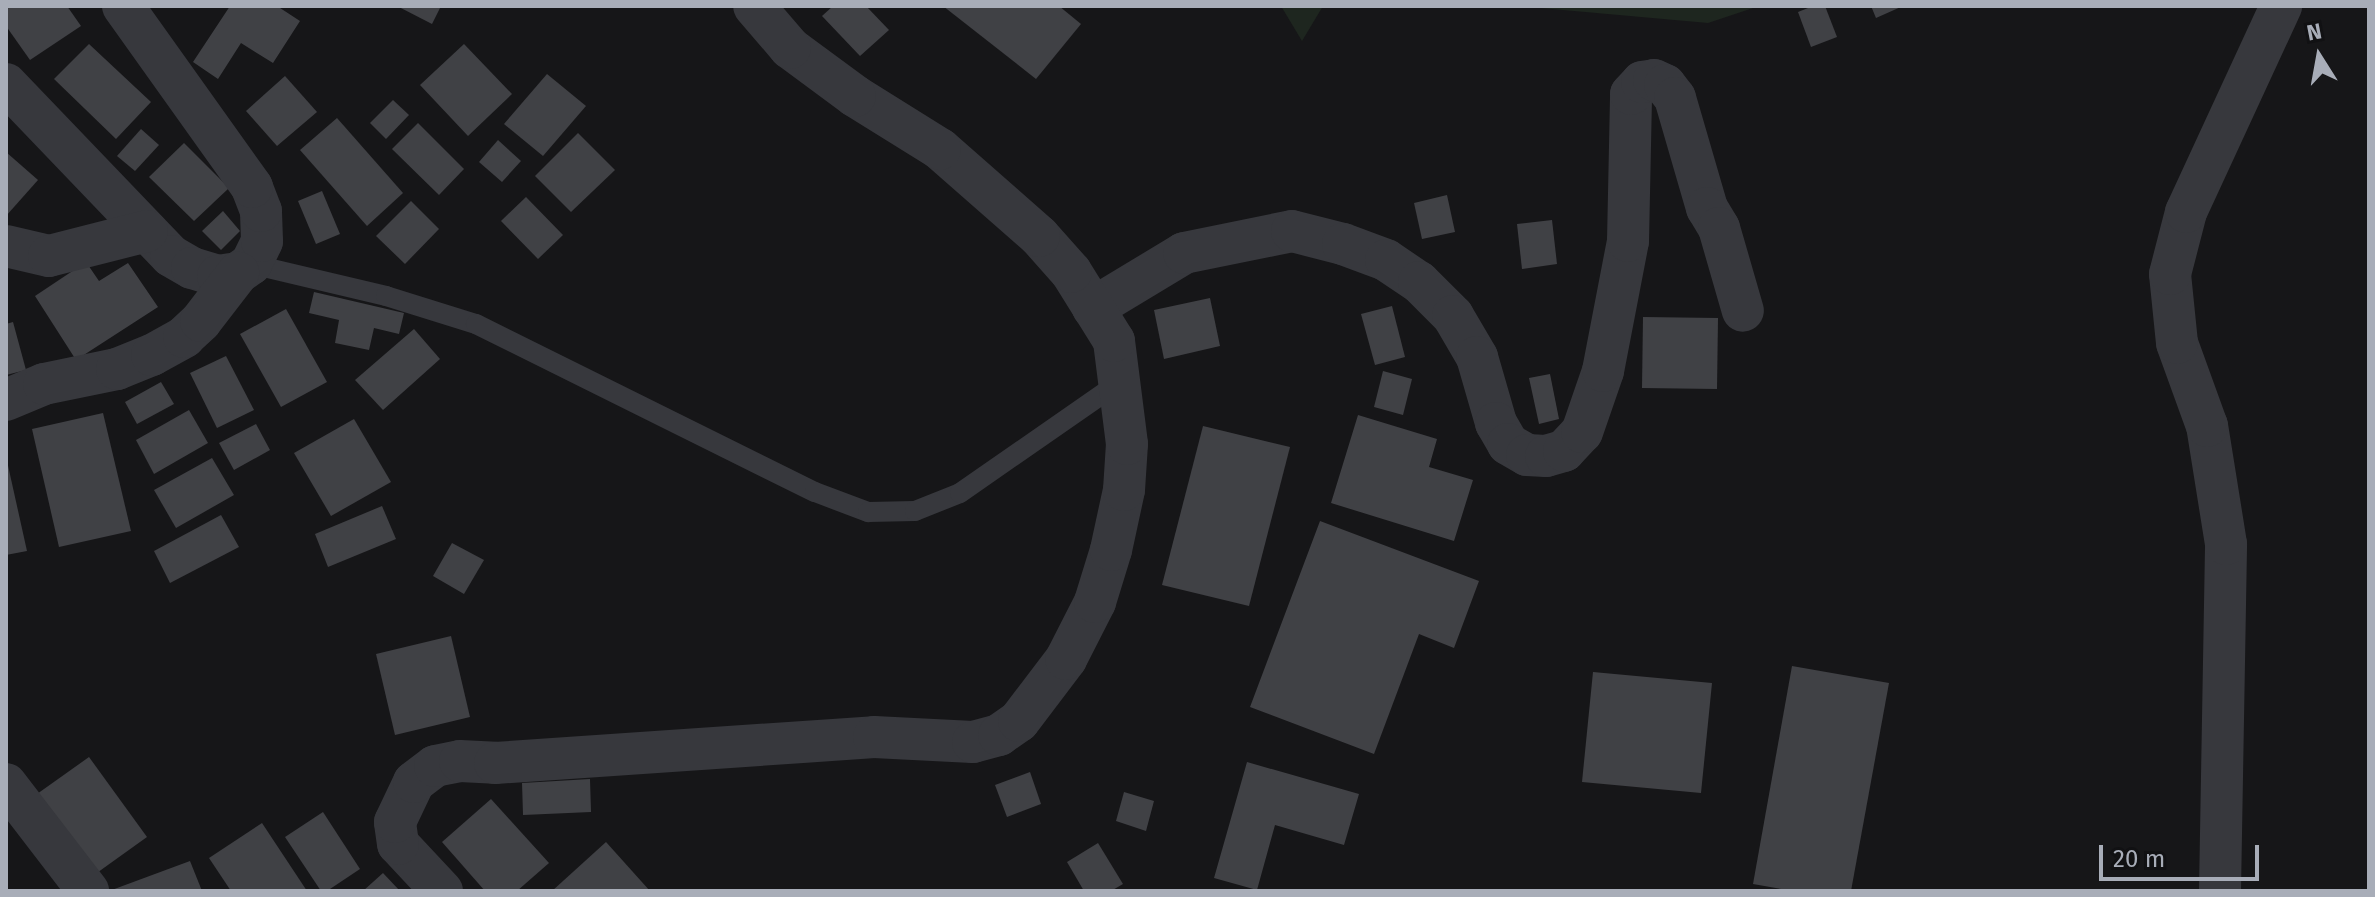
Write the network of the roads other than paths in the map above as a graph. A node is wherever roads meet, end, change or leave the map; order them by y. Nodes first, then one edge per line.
1 (123, 6) edge
2 (754, 6) edge
3 (2281, 6) edge
4 (6, 84) edge
5 (147, 231) junction
6 (6, 246) edge
7 (244, 268) junction
8 (1093, 308) junction
9 (1743, 311) dead end
10 (1120, 382) junction
11 (6, 400) edge
12 (6, 784) edge
13 (88, 891) edge
14 (442, 891) edge
15 (2220, 891) edge

1 - 7 street
2 - 8 street
3 - 15 street
4 - 5 street
5 - 6 street
5 - 7 street
7 - 10 lane
7 - 11 street
8 - 9 street
8 - 10 street
10 - 14 street
12 - 13 street

